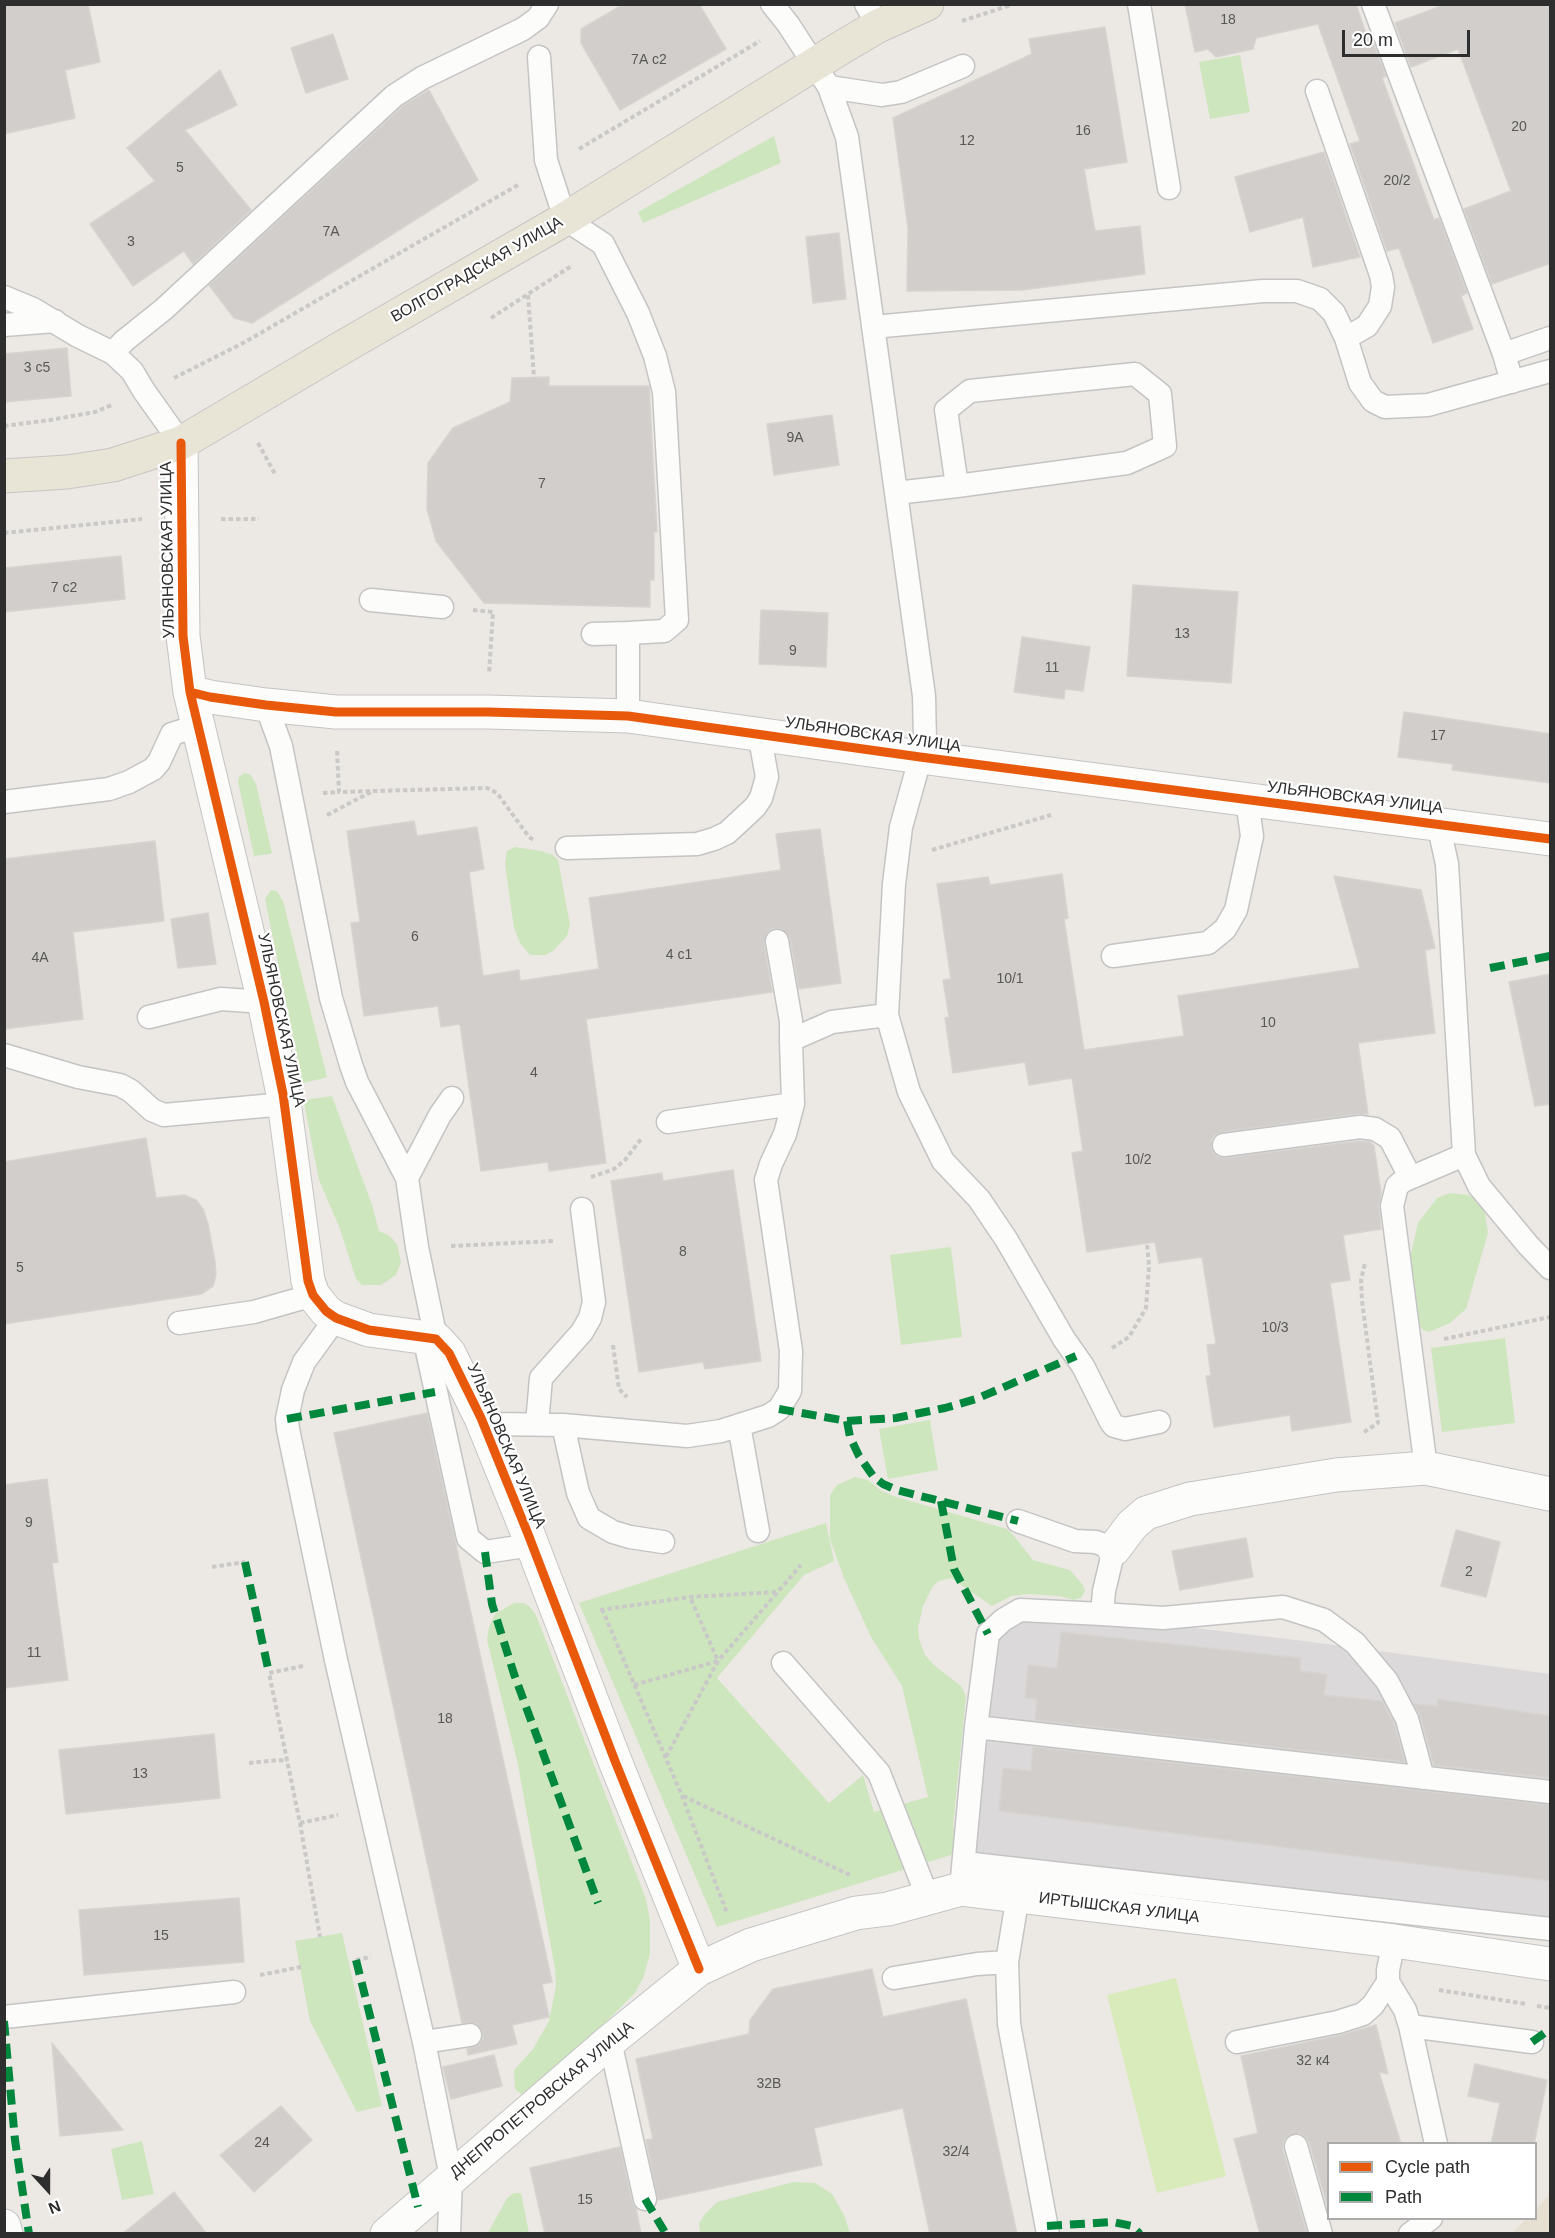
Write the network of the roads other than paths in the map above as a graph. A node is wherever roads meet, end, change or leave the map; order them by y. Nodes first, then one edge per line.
1 (547, 4) edge
2 (772, 4) edge
3 (927, 4) edge
4 (1139, 4) edge
5 (1372, 4) edge
6 (872, 15) edge
7 (539, 57) dead end
8 (963, 66) dead end
9 (821, 76) junction
10 (1317, 91) dead end
11 (1169, 188) dead end
12 (565, 219) junction
13 (4, 297) edge
14 (54, 321) junction
15 (4, 326) edge
16 (873, 327) junction
17 (1346, 338) junction
18 (1551, 338) edge
19 (113, 353) junction
20 (1504, 354) junction
21 (1551, 371) edge
22 (1512, 382) junction
23 (181, 443) junction
24 (4, 476) edge
25 (957, 486) junction
26 (896, 493) junction
27 (371, 600) dead end
28 (442, 607) road end
29 (628, 633) junction
30 (593, 634) dead end
31 (190, 692) junction
32 (266, 705) junction
33 (628, 716) junction
34 (197, 726) junction
35 (759, 733) junction
36 (920, 757) junction
37 (1247, 800) junction
38 (4, 802) edge
39 (1438, 823) junction
40 (1551, 839) edge
41 (567, 848) road end
42 (777, 941) dead end
43 (1113, 956) dead end
44 (264, 1002) junction
45 (887, 1015) junction
46 (149, 1017) dead end
47 (791, 1040) junction
48 (4, 1055) edge
49 (452, 1098) dead end
50 (285, 1104) junction
51 (793, 1104) junction
52 (668, 1122) road end
53 (1224, 1145) dead end
54 (1464, 1155) junction
55 (407, 1178) junction
56 (1410, 1178) junction
57 (582, 1209) road end
58 (1551, 1268) edge
59 (313, 1294) junction
60 (336, 1318) junction
61 (179, 1323) dead end
62 (430, 1338) junction
63 (481, 1418) junction
64 (1159, 1422) dead end
65 (537, 1424) junction
66 (563, 1425) junction
67 (739, 1425) junction
68 (1426, 1468) junction
69 (1551, 1494) edge
70 (1018, 1521) dead end
71 (758, 1531) dead end
72 (663, 1542) dead end
73 (532, 1545) junction
74 (1114, 1549) junction
75 (1102, 1614) junction
76 (783, 1663) dead end
77 (976, 1727) junction
78 (1423, 1778) junction
79 (1551, 1792) edge
80 (962, 1876) junction
81 (1018, 1895) junction
82 (928, 1898) junction
83 (1551, 1929) edge
84 (1394, 1941) junction
85 (1007, 1962) junction
86 (1551, 1965) edge
87 (699, 1969) junction
88 (894, 1978) dead end
89 (1388, 1982) junction
90 (234, 1992) dead end
91 (4, 2017) edge
92 (1410, 2026) junction
93 (470, 2035) dead end
94 (610, 2041) junction
95 (424, 2042) junction
96 (1237, 2042) dead end
97 (1532, 2042) dead end
98 (1436, 2142) edge
99 (1296, 2146) dead end
100 (451, 2176) junction
101 (645, 2199) dead end
102 (1428, 2220) edge
103 (4, 2226) edge
104 (398, 2229) edge
105 (6, 2234) edge
106 (449, 2234) edge
107 (1048, 2234) edge
108 (1322, 2234) edge
109 (1410, 2234) edge

1 - 19 lane
2 - 9 lane
3 - 6 main road, ВОЛГОГРАДСКАЯ УЛИЦА
4 - 11 lane
5 - 20 lane
6 - 9 main road, ВОЛГОГРАДСКАЯ УЛИЦА
7 - 12 lane
8 - 9 lane
9 - 12 main road, ВОЛГОГРАДСКАЯ УЛИЦА
9 - 16 lane
10 - 17 lane
12 - 23 main road, ВОЛГОГРАДСКАЯ УЛИЦА
12 - 29 lane
13 - 14 lane
14 - 15 lane
14 - 19 lane
16 - 17 lane
16 - 26 lane
17 - 22 lane
18 - 20 lane
19 - 23 lane
20 - 22 lane
21 - 22 lane
23 - 24 main road, ВОЛГОГРАДСКАЯ УЛИЦА
23 - 31 street, УЛЬЯНОВСКАЯ УЛИЦА
25 - 25 lane
25 - 26 lane
26 - 36 lane
27 - 28 lane
29 - 30 lane
29 - 33 lane
31 - 32 street, УЛЬЯНОВСКАЯ УЛИЦА
31 - 34 street, УЛЬЯНОВСКАЯ УЛИЦА
32 - 33 street, УЛЬЯНОВСКАЯ УЛИЦА
32 - 55 lane
33 - 35 street, УЛЬЯНОВСКАЯ УЛИЦА
34 - 38 lane
34 - 44 street, УЛЬЯНОВСКАЯ УЛИЦА
35 - 36 street, УЛЬЯНОВСКАЯ УЛИЦА
35 - 41 lane
36 - 37 street, УЛЬЯНОВСКАЯ УЛИЦА
36 - 45 lane
37 - 39 street, УЛЬЯНОВСКАЯ УЛИЦА
37 - 43 lane
39 - 40 street, УЛЬЯНОВСКАЯ УЛИЦА
39 - 54 lane
42 - 47 lane
44 - 46 lane
44 - 50 street, УЛЬЯНОВСКАЯ УЛИЦА
45 - 47 lane
45 - 64 lane
47 - 51 lane
48 - 50 lane
49 - 55 lane
50 - 59 street, УЛЬЯНОВСКАЯ УЛИЦА
51 - 52 lane
51 - 67 lane
53 - 56 lane
54 - 56 lane
54 - 58 lane
55 - 62 lane
56 - 68 lane
57 - 65 lane
59 - 60 street, УЛЬЯНОВСКАЯ УЛИЦА
59 - 61 lane
60 - 62 street, УЛЬЯНОВСКАЯ УЛИЦА
60 - 95 lane
62 - 63 street, УЛЬЯНОВСКАЯ УЛИЦА
62 - 73 lane
63 - 65 lane
63 - 73 street, УЛЬЯНОВСКАЯ УЛИЦА
65 - 66 lane
66 - 67 lane
66 - 72 lane
67 - 71 lane
68 - 69 street
68 - 74 street
70 - 74 lane
73 - 87 street, УЛЬЯНОВСКАЯ УЛИЦА
74 - 75 lane
75 - 77 lane
75 - 78 lane
76 - 82 lane
77 - 78 lane
77 - 80 lane
78 - 79 lane
80 - 81 street, ИРТЫШСКАЯ УЛИЦА
80 - 82 street, ИРТЫШСКАЯ УЛИЦА
80 - 83 lane
81 - 84 street, ИРТЫШСКАЯ УЛИЦА
81 - 85 lane
82 - 87 street, ИРТЫШСКАЯ УЛИЦА
84 - 86 street, ИРТЫШСКАЯ УЛИЦА
84 - 89 lane
85 - 88 lane
85 - 107 lane
87 - 94 street, ДНЕПРОПЕТРОВСКАЯ УЛИЦА
89 - 92 lane
89 - 96 lane
90 - 91 lane
92 - 97 lane
92 - 98 lane
93 - 95 lane
94 - 100 street, ДНЕПРОПЕТРОВСКАЯ УЛИЦА
94 - 101 lane
95 - 100 lane
99 - 108 lane
100 - 104 street, ДНЕПРОПЕТРОВСКАЯ УЛИЦА
100 - 106 lane
102 - 109 lane
103 - 105 street

